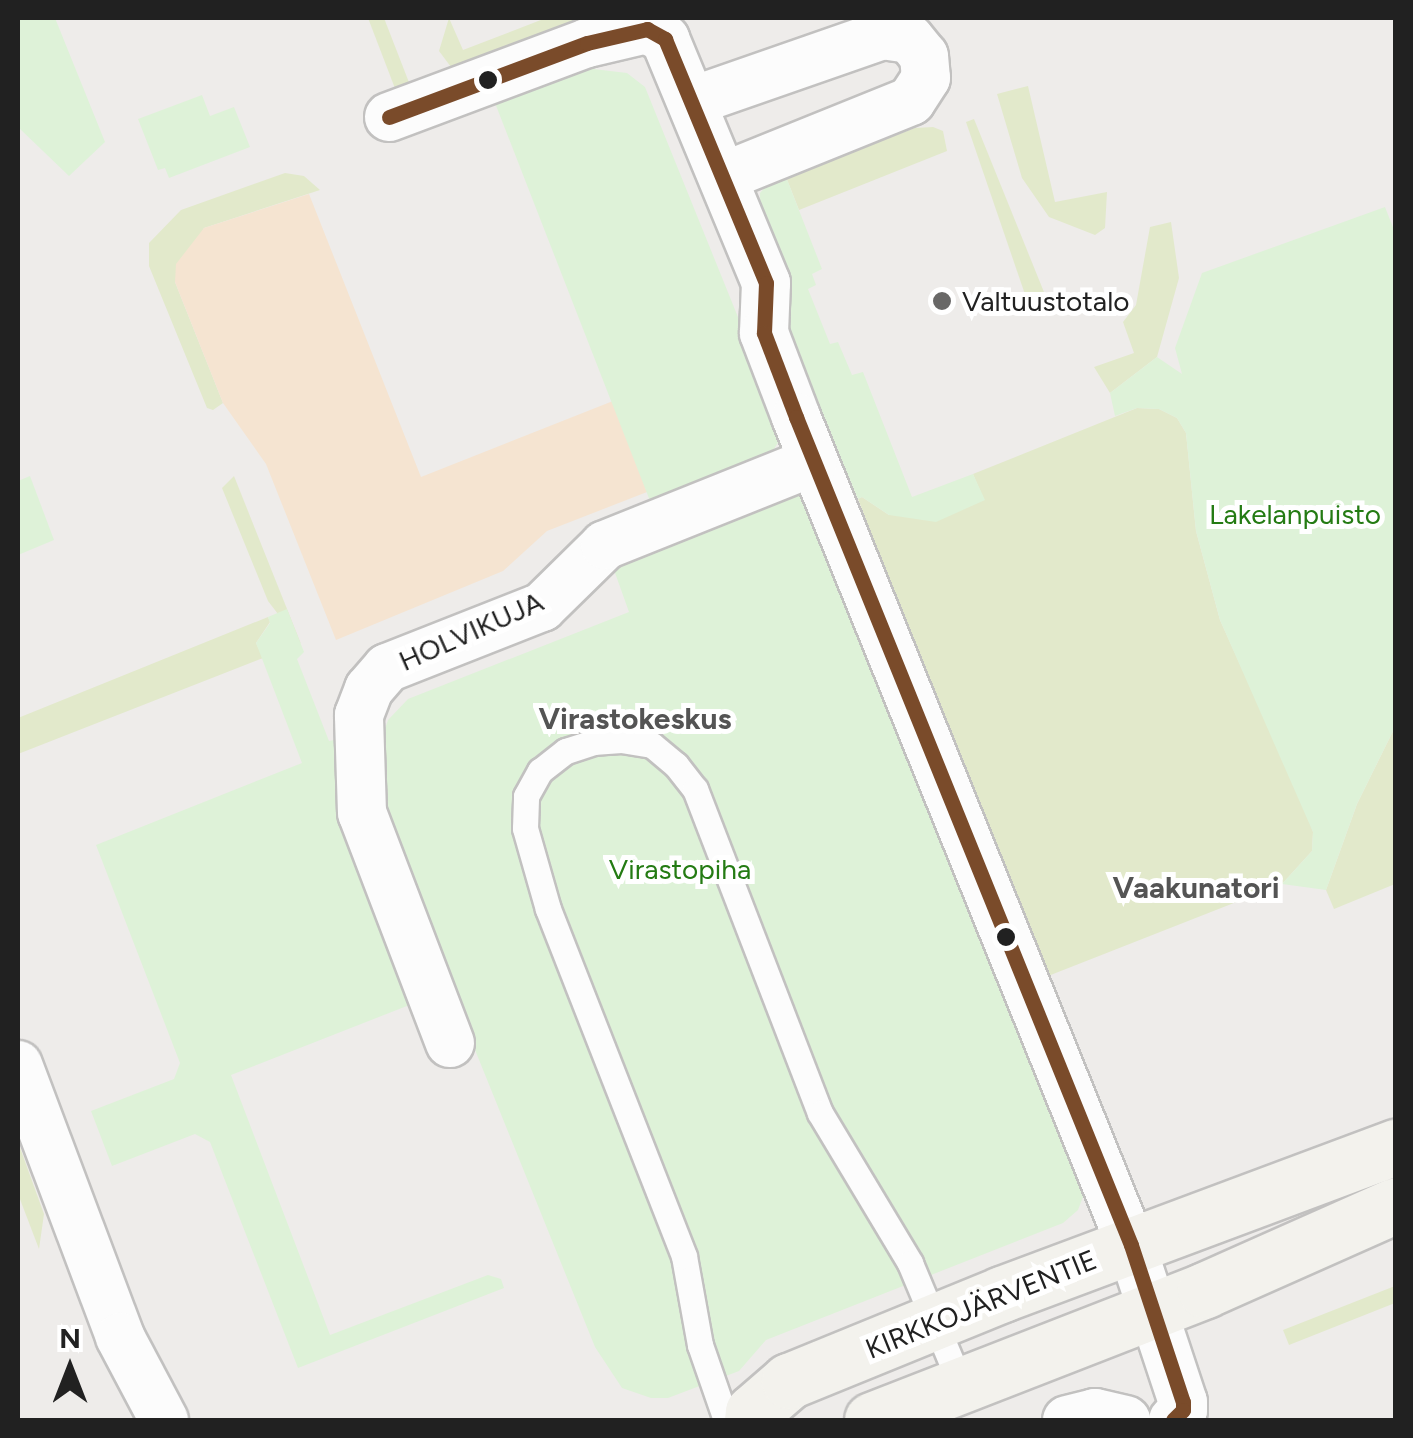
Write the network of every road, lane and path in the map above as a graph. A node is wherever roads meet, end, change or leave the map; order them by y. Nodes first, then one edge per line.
1 (693, 101) junction
2 (389, 117) dead end
3 (725, 176) junction
4 (813, 462) junction
5 (450, 1043) dead end
6 (18, 1065) edge
7 (1396, 1146) edge
8 (1396, 1205) edge
9 (1131, 1245) junction
10 (1155, 1310) junction
11 (934, 1322) junction
12 (120, 1337) junction
13 (960, 1385) junction
14 (138, 1420) edge
15 (164, 1420) edge
16 (726, 1420) edge
17 (752, 1420) edge
18 (872, 1420) edge
19 (1067, 1420) edge
20 (1126, 1420) edge
21 (1174, 1420) edge

1 - 2 street
1 - 3 street
1 - 3 street
3 - 4 street
4 - 5 street, HOLVIKUJA
4 - 9 street
6 - 12 street
7 - 9 main road, KIRKKOJÄRVENTIE
8 - 10 main road
9 - 10 street
9 - 11 main road, KIRKKOJÄRVENTIE
10 - 13 main road
10 - 21 street
11 - 13 lane
11 - 16 lane
11 - 17 main road, KIRKKOJÄRVENTIE
12 - 14 street
12 - 15 street
13 - 18 main road
19 - 20 street

